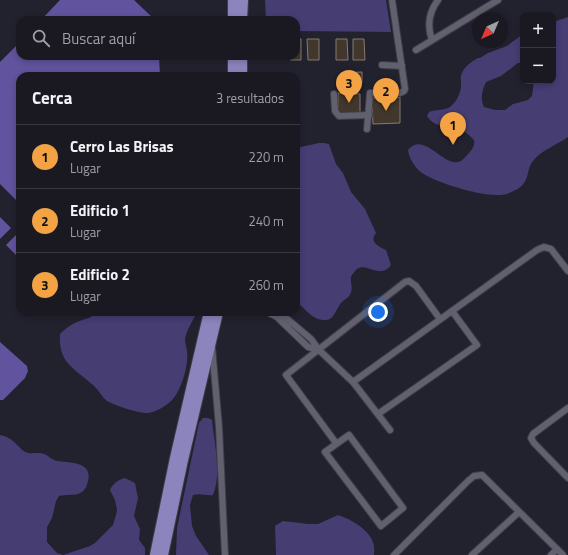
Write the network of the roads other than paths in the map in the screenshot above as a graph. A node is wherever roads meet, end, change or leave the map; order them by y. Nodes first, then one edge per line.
1 (243, 0) edge
2 (392, 0) edge
3 (438, 0) edge
4 (498, 0) edge
5 (242, 16) edge
6 (432, 40) junction
7 (416, 50) dead end
8 (233, 60) edge
9 (242, 60) edge
10 (382, 65) dead end
11 (402, 66) junction
12 (233, 72) edge
13 (242, 72) edge
14 (334, 94) dead end
15 (368, 115) junction
16 (367, 129) dead end
17 (568, 271) edge
18 (452, 311) junction
19 (208, 316) edge
20 (217, 316) edge
21 (275, 316) edge
22 (283, 316) edge
23 (440, 319) junction
24 (302, 336) junction
25 (211, 338) junction
26 (319, 350) junction
27 (353, 382) junction
28 (568, 408) edge
29 (378, 414) junction
30 (390, 430) dead end
31 (336, 443) junction
32 (568, 478) edge
33 (519, 512) junction
34 (557, 549) junction
35 (155, 555) edge
36 (163, 555) edge
37 (225, 555) edge
38 (394, 555) edge
39 (472, 555) edge
40 (550, 555) edge
41 (563, 555) edge

1 - 5 main road
2 - 11 street
3 - 6 street
4 - 6 street
6 - 7 street
8 - 12 main road
9 - 13 main road
10 - 11 street
11 - 15 street
14 - 15 street
15 - 16 street
17 - 18 street
18 - 23 street
18 - 29 street
19 - 35 main road
20 - 25 main road
21 - 24 street
22 - 24 street
23 - 26 street
23 - 27 street
24 - 26 street
25 - 36 main road
25 - 37 street
26 - 27 street
26 - 31 street
27 - 29 street
28 - 32 street
29 - 30 street
31 - 31 street
33 - 34 street
33 - 38 street
33 - 39 street
34 - 40 street
34 - 41 street

